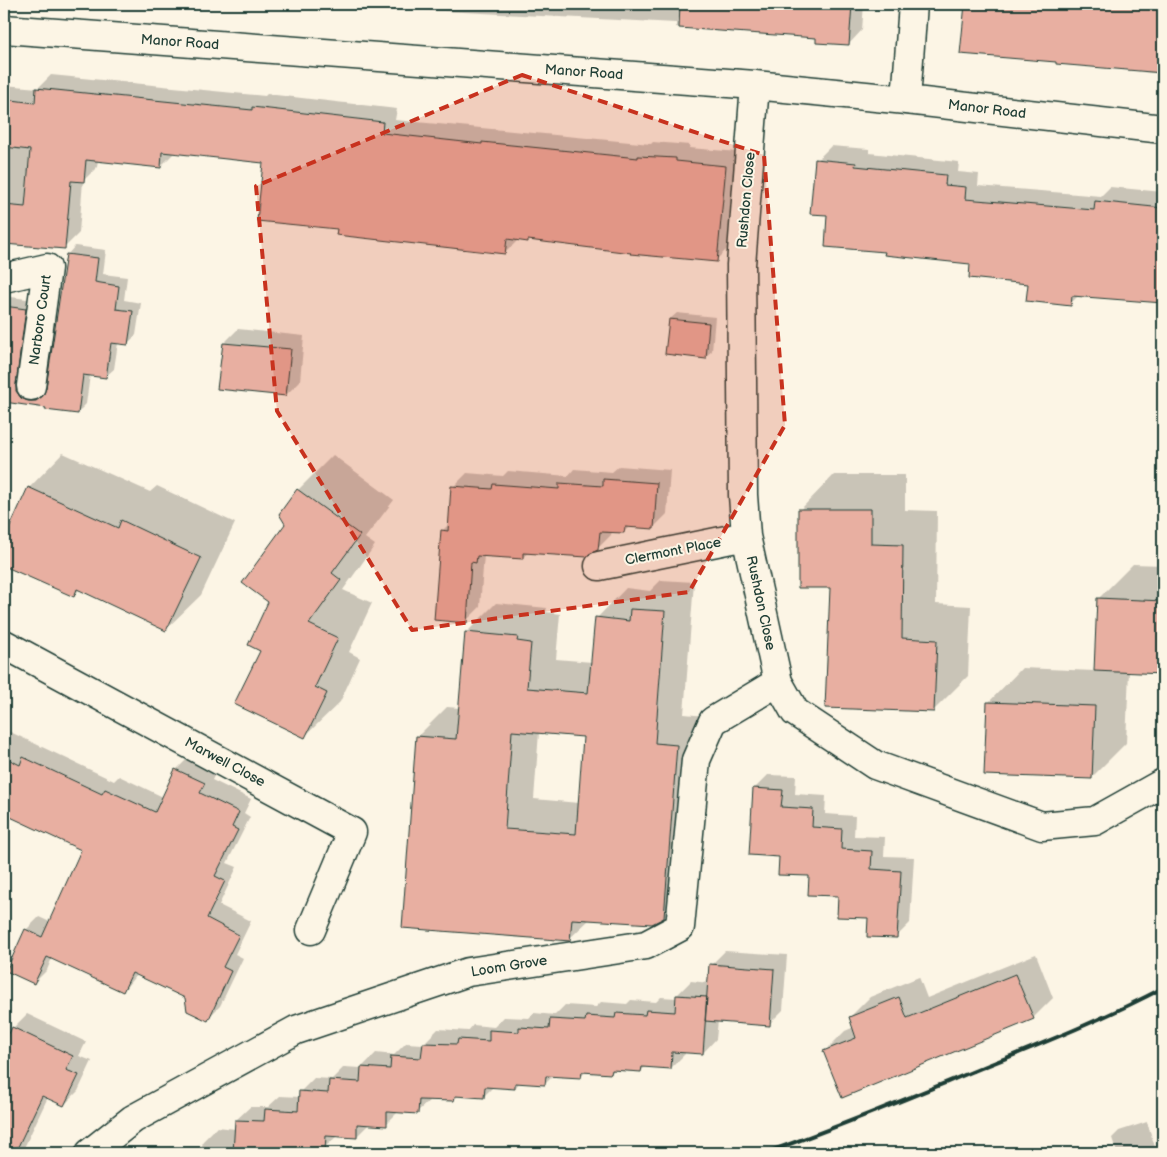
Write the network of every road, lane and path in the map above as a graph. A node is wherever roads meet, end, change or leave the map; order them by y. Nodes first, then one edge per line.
1 (913, 4) edge
2 (4, 29) edge
3 (755, 85) junction
4 (906, 100) junction
5 (1163, 129) edge
6 (4, 278) edge
7 (31, 386) dead end
8 (746, 536) junction
9 (599, 566) dead end
10 (4, 644) edge
11 (778, 682) junction
12 (1163, 783) edge
13 (311, 930) dead end
14 (90, 1153) edge

1 - 4 street
2 - 3 street, Manor Road
3 - 4 street, Manor Road
3 - 8 street, Rushdon Close
4 - 5 street, Manor Road
6 - 7 street, Narboro Court
8 - 9 street, Clermont Place
8 - 11 street, Rushdon Close
10 - 13 street, Marwell Close
11 - 12 street, Rushdon Close
11 - 14 street, Loom Grove

